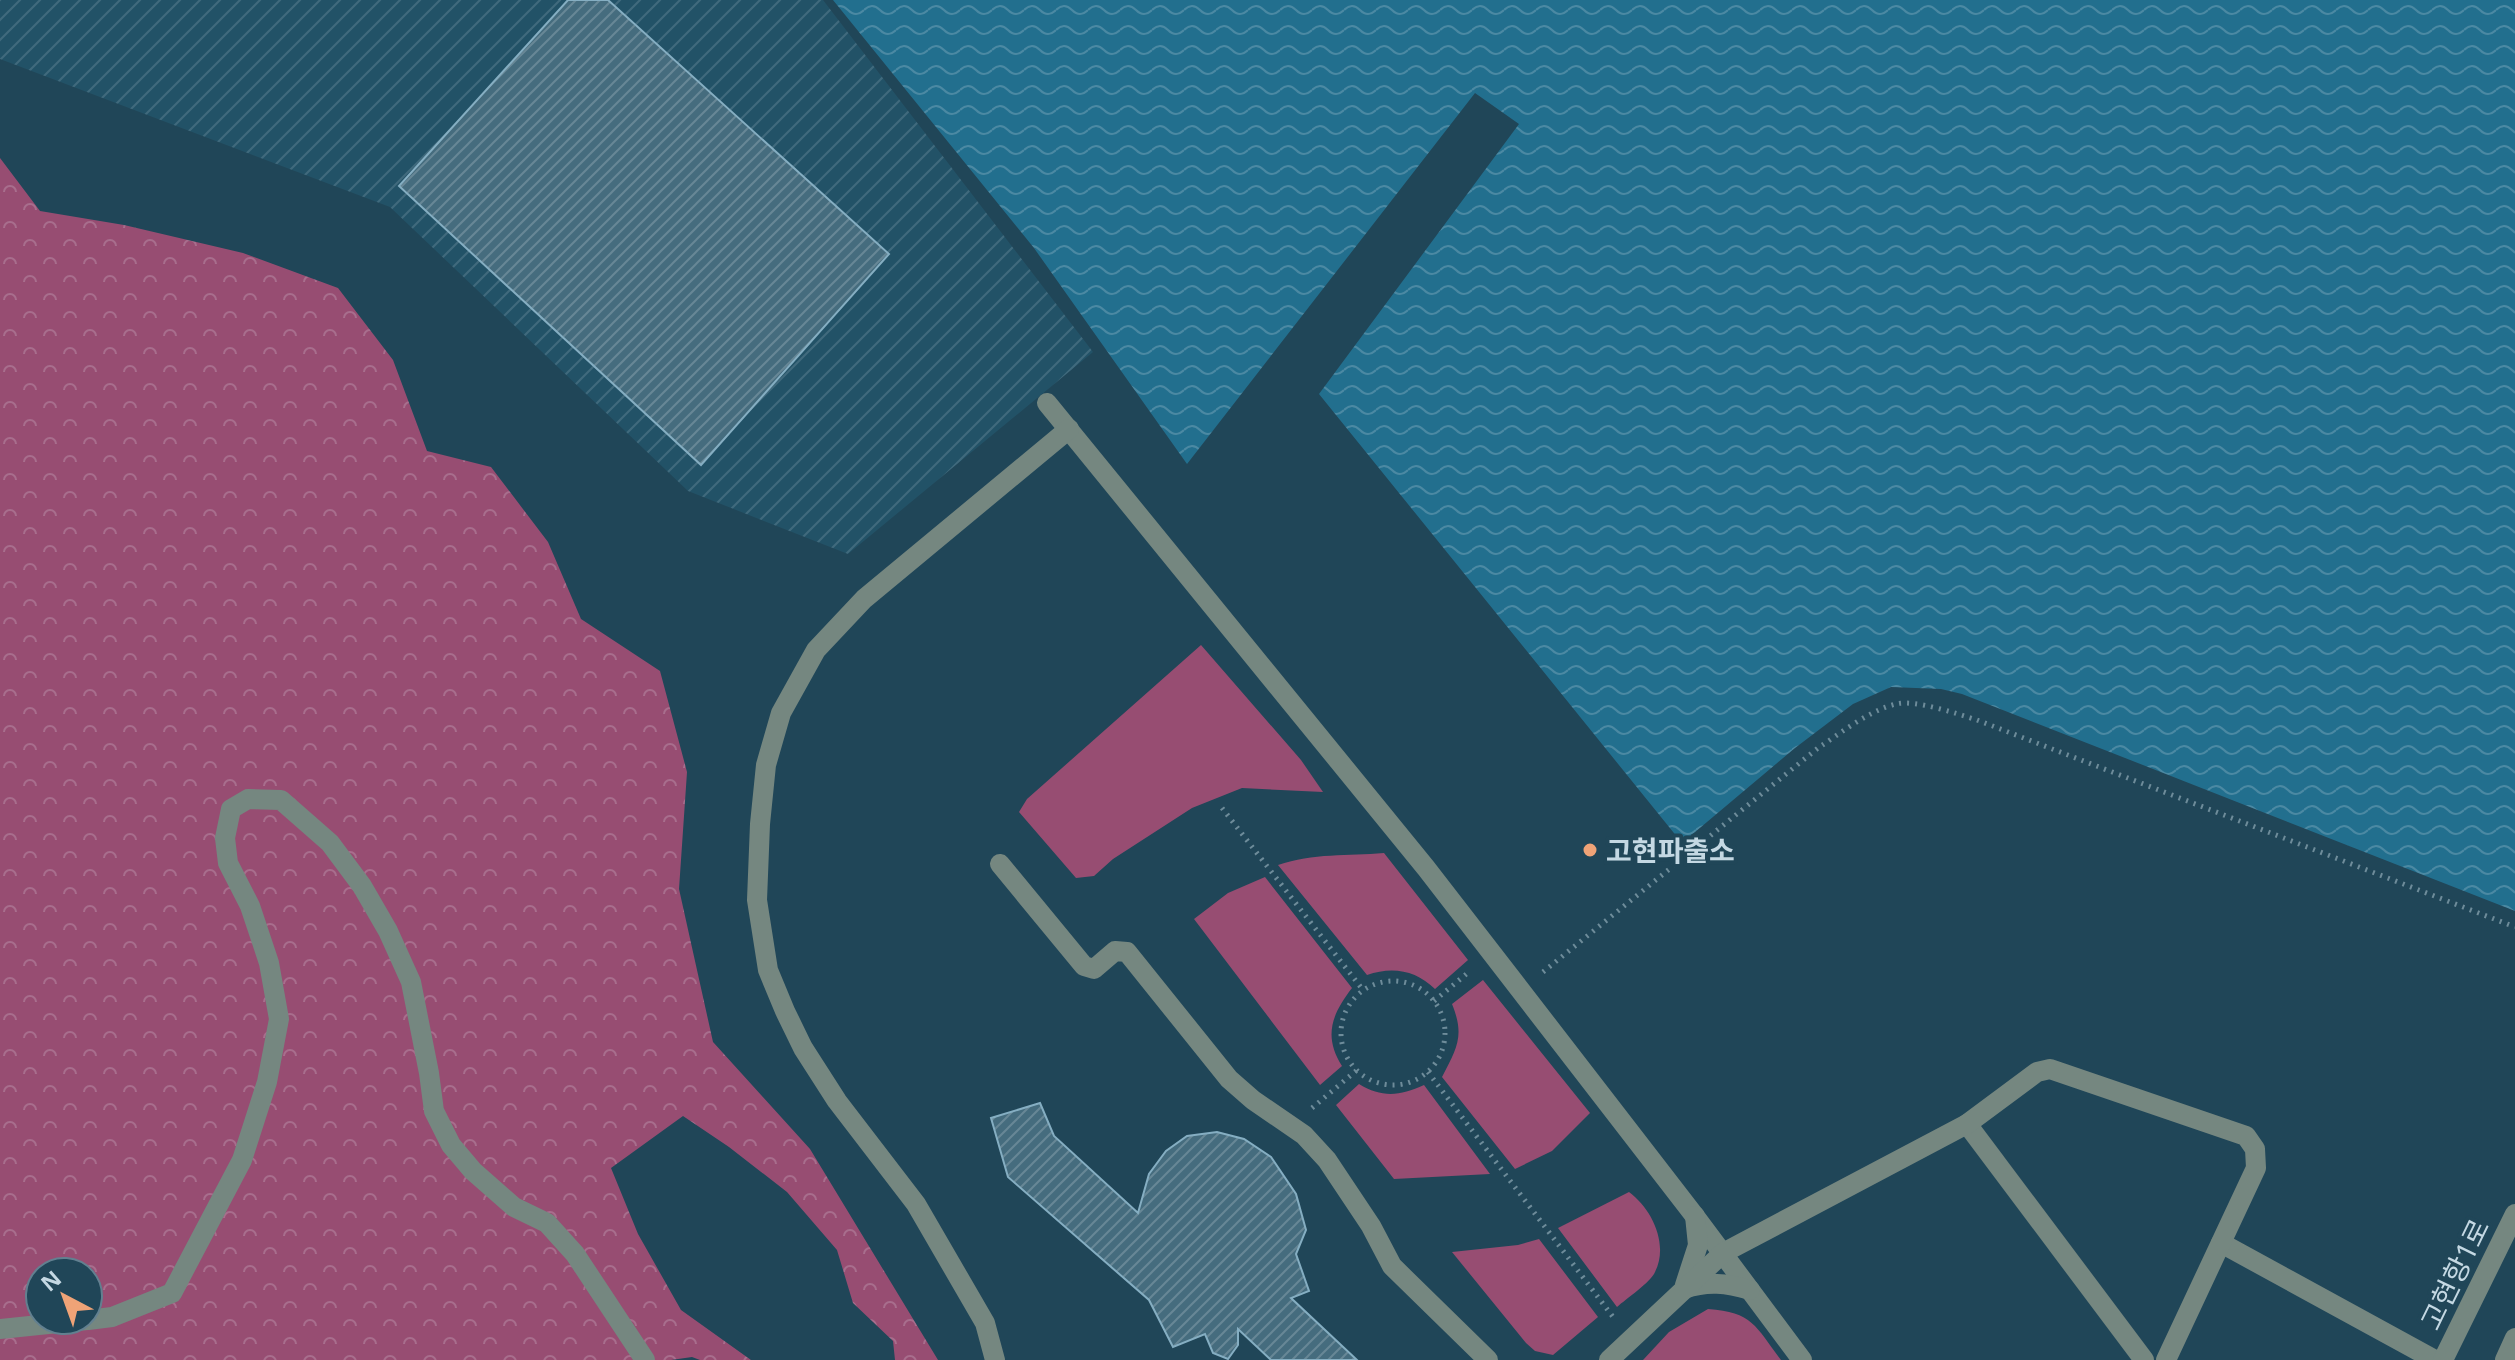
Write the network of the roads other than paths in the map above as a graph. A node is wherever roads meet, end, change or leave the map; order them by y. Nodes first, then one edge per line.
1 (1047, 403) dead end
2 (1069, 429) junction
3 (1037, 456) junction
4 (1094, 461) junction
5 (1000, 864) dead end
6 (1967, 1124) junction
7 (2515, 1214) edge
8 (1694, 1215) junction
9 (2221, 1243) junction
10 (1723, 1253) junction
11 (1684, 1289) junction
12 (1750, 1290) junction
13 (104, 1318) edge
14 (24, 1327) edge
15 (0, 1329) edge
16 (2515, 1338) edge
17 (645, 1360) edge
18 (995, 1360) edge
19 (1488, 1360) edge
20 (1609, 1360) edge
21 (1802, 1360) edge
22 (2144, 1360) edge
23 (2166, 1360) edge
24 (2435, 1360) edge
25 (2443, 1360) edge
26 (2505, 1360) edge

1 - 2 street
2 - 3 street
2 - 4 street
3 - 4 street
3 - 18 street
4 - 8 street
5 - 19 street
6 - 9 street
6 - 10 street
6 - 22 street
7 - 25 street, 고현항1로
8 - 10 street
8 - 11 street
9 - 23 street
9 - 24 street
10 - 11 street
10 - 12 street
11 - 12 street
11 - 20 street
12 - 21 street
13 - 17 street
14 - 15 street
16 - 26 street

